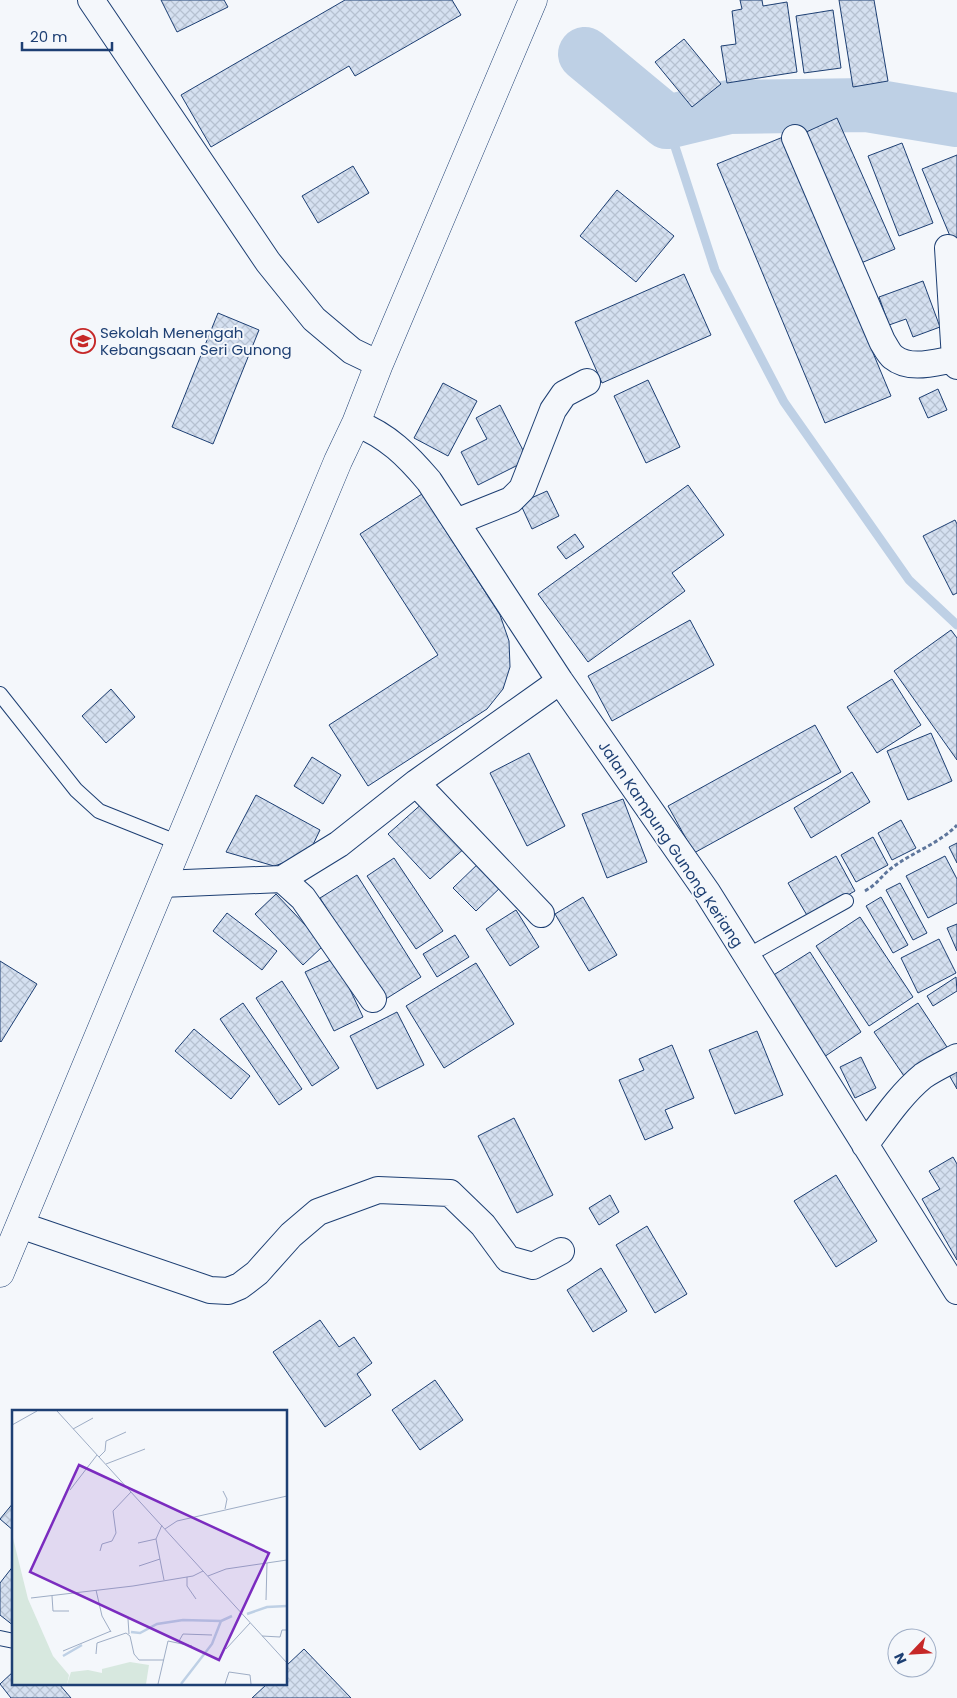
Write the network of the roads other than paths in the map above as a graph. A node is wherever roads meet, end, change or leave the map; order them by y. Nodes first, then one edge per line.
1 (91, 0) edge
2 (533, 0) edge
3 (795, 138) dead end
4 (948, 248) dead end
5 (956, 362) edge
6 (378, 364) junction
7 (587, 382) dead end
8 (356, 423) junction
9 (456, 522) junction
10 (560, 681) junction
11 (0, 694) edge
12 (416, 783) junction
13 (179, 843) junction
14 (282, 879) junction
15 (162, 884) junction
16 (846, 902) road end
17 (541, 914) dead end
18 (744, 950) junction
19 (373, 999) dead end
20 (957, 1057) edge
21 (865, 1144) junction
22 (20, 1225) junction
23 (561, 1251) dead end
24 (0, 1273) edge
25 (957, 1291) edge

1 - 6 street
2 - 6 main road
3 - 5 street
4 - 5 street
6 - 8 main road
7 - 9 street
8 - 9 street, Jalan Kampung Gunong Keriang
8 - 13 main road
9 - 10 street, Jalan Kampung Gunong Keriang
10 - 12 street
10 - 18 street, Jalan Kampung Gunong Keriang
11 - 13 lane
12 - 14 street
12 - 17 street
13 - 15 main road
14 - 15 street
14 - 19 street
15 - 22 main road
16 - 18 lane
18 - 21 street, Jalan Kampung Gunong Keriang
20 - 21 street
21 - 25 street, Jalan Kampung Gunong Keriang
22 - 23 street
22 - 24 main road

